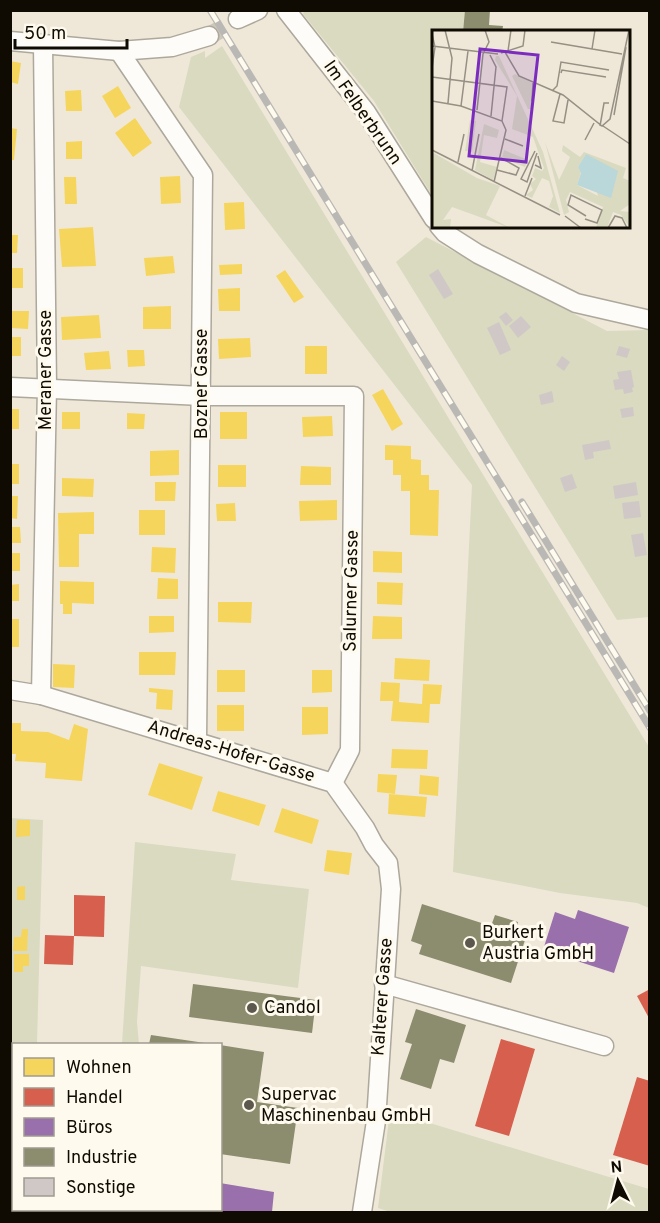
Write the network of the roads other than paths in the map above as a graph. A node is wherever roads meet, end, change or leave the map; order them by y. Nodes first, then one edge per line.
1 (258, 10) edge
2 (286, 10) edge
3 (238, 19) tunnel mouth
4 (209, 36) tunnel mouth
5 (10, 41) edge
6 (43, 44) junction
7 (119, 51) junction
8 (432, 216) edge
9 (441, 228) edge
10 (650, 320) edge
11 (10, 387) edge
12 (46, 387) junction
13 (202, 396) junction
14 (10, 690) edge
15 (41, 695) junction
16 (197, 741) junction
17 (333, 783) junction
18 (391, 889) joint
19 (384, 984) junction
20 (604, 1046) dead end
21 (362, 1212) edge

1 - 3 street
2 - 8 street, Im Felberbrunn
4 - 7 street
5 - 6 street
6 - 7 street
6 - 12 street, Meraner Gasse
7 - 13 street, Bozner Gasse
9 - 10 street
11 - 12 street
12 - 13 street
12 - 15 street, Meraner Gasse
13 - 16 street, Bozner Gasse
13 - 17 street, Salurner Gasse
14 - 15 street, Andreas-Hofer-Gasse
15 - 16 street, Andreas-Hofer-Gasse
16 - 17 street, Andreas-Hofer-Gasse
17 - 18 street, Andreas-Hofer-Gasse
18 - 19 street, Kalterer Gasse
19 - 20 street
19 - 21 street, Kalterer Gasse

